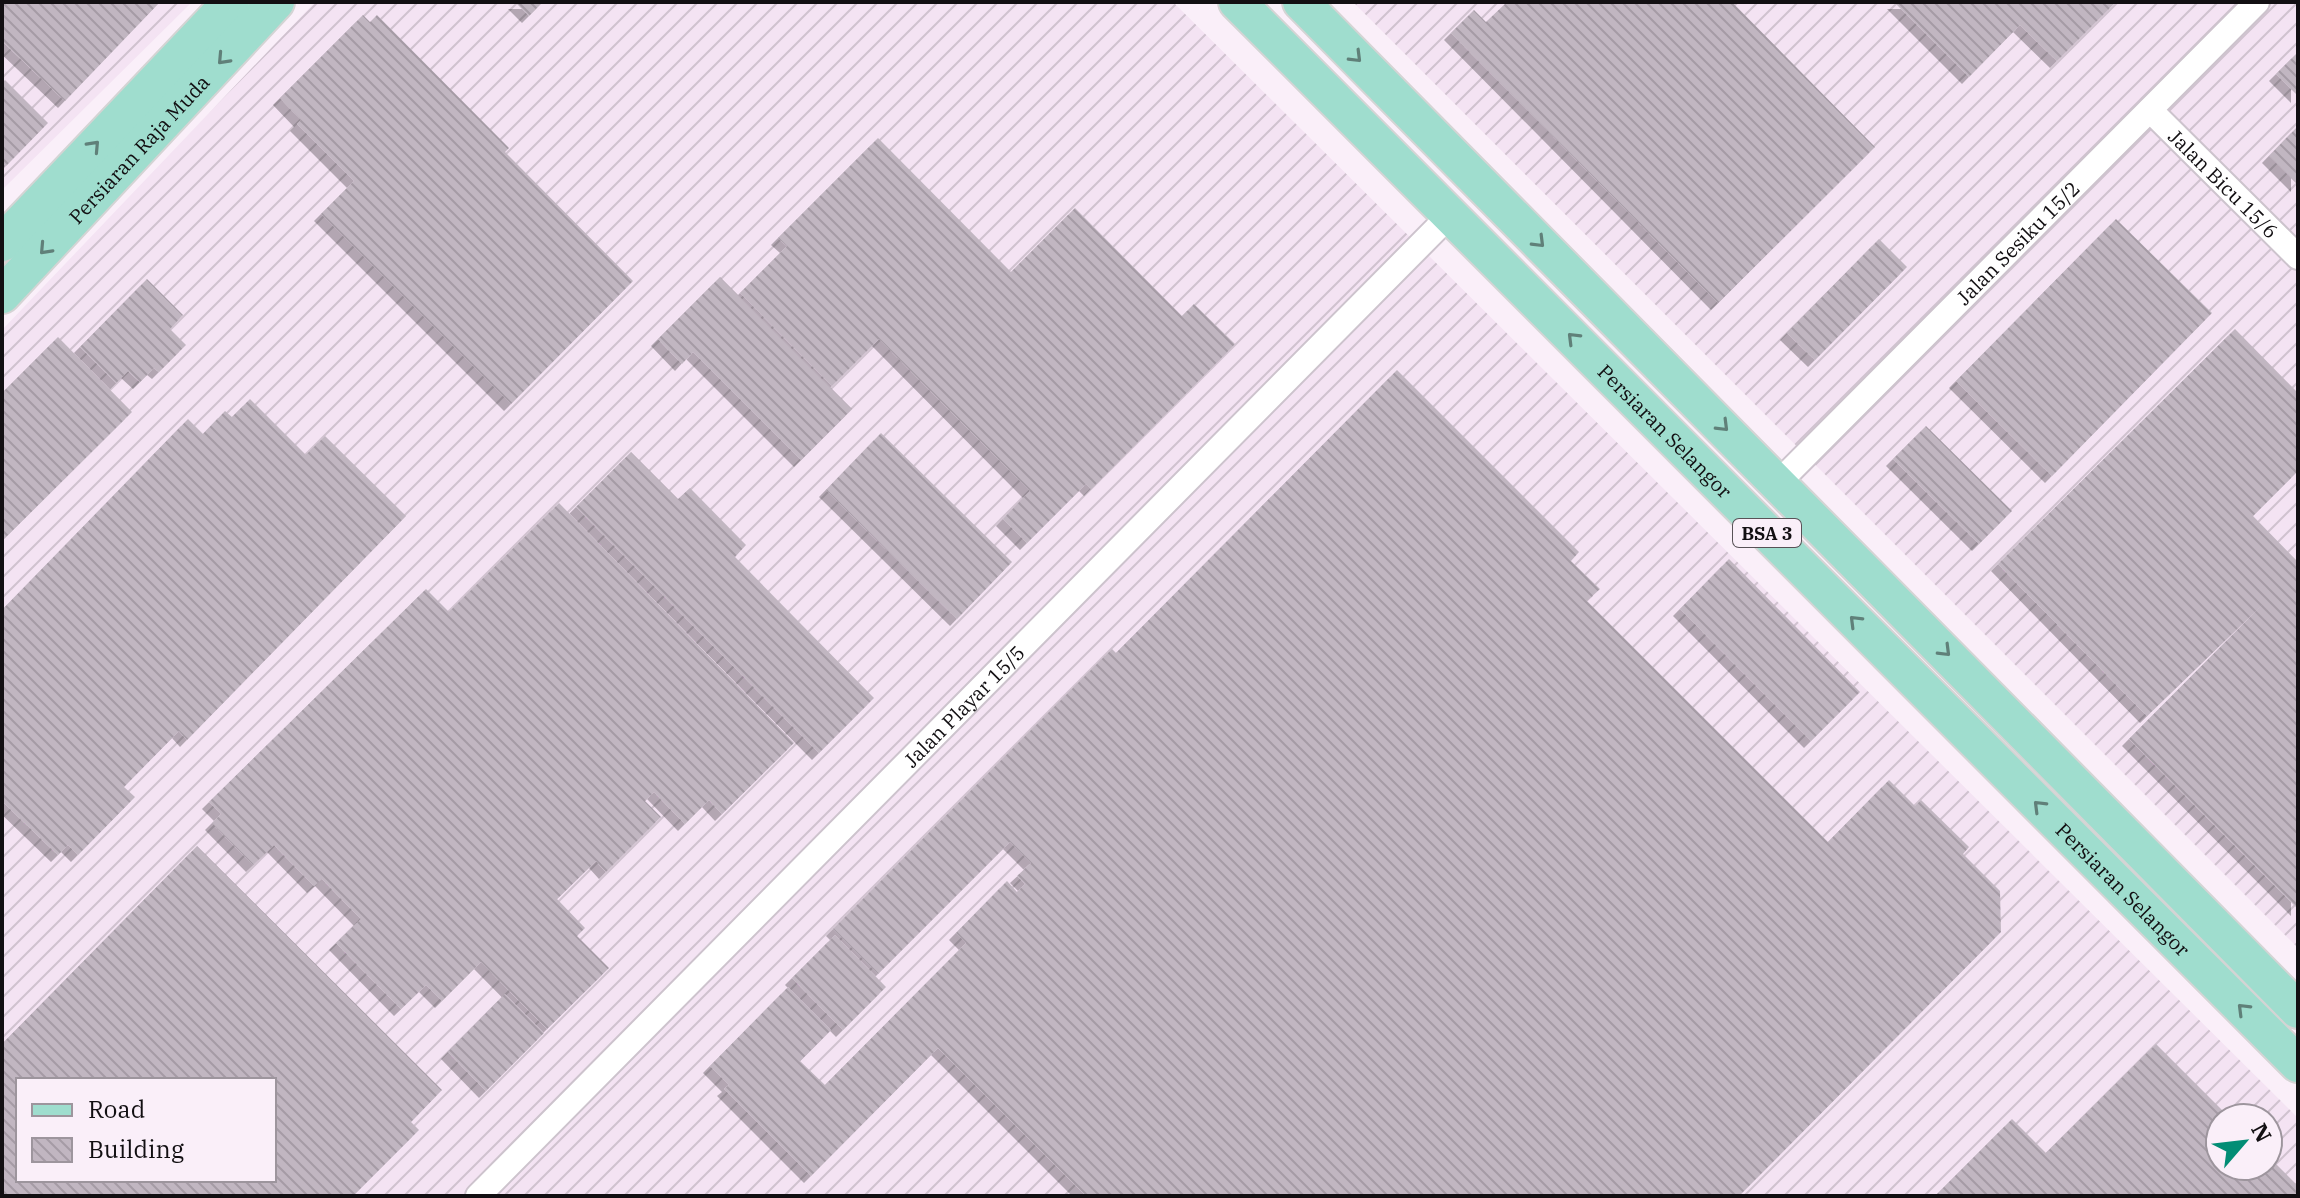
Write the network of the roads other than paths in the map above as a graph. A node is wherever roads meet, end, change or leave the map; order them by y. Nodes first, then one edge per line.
1 (231, 2) edge
2 (276, 2) edge
3 (1237, 2) edge
4 (1301, 2) edge
5 (2257, 2) edge
6 (2150, 110) junction
7 (1450, 215) junction
8 (2, 243) edge
9 (2298, 257) edge
10 (2, 295) edge
11 (1779, 482) junction
12 (2298, 1010) edge
13 (2298, 1064) edge
14 (478, 1196) edge

8 -> 1 main road, Persiaran Raja Muda
2 -> 10 main road, Persiaran Raja Muda
3 - 7 main road, Persiaran Selangor / BSA 3
4 -> 11 main road, Persiaran Selangor / BSA 3
5 - 6 street, Jalan Sesiku 15/2
6 - 9 street, Jalan Bicu 15/6
6 - 11 street, Jalan Sesiku 15/2
13 -> 7 main road, Persiaran Selangor / BSA 3
7 - 14 street, Jalan Playar 15/5
11 -> 12 main road, Persiaran Selangor / BSA 3

